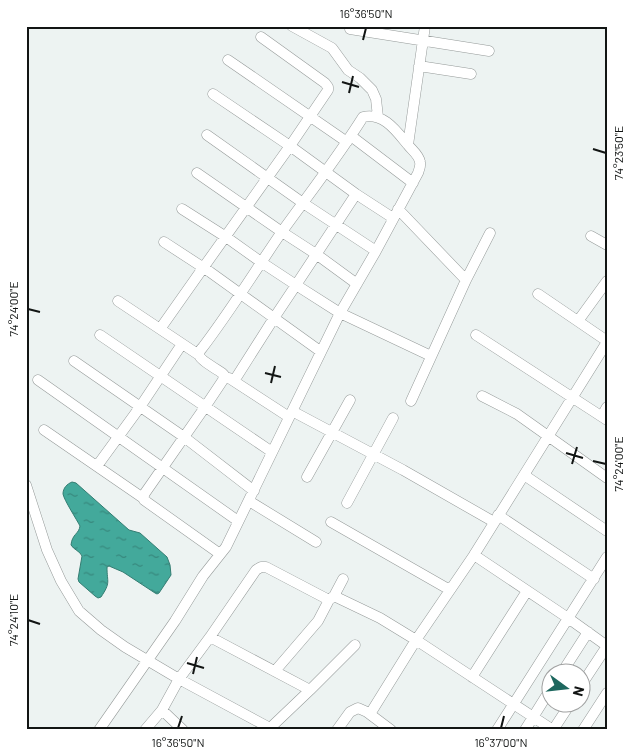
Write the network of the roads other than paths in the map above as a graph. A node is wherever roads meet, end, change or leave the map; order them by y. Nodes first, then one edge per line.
1 (292, 26) edge
2 (425, 26) edge
3 (350, 29) dead end
4 (261, 37) dead end
5 (423, 41) junction
6 (489, 52) dead end
7 (228, 60) dead end
8 (419, 66) junction
9 (471, 74) dead end
10 (213, 94) dead end
11 (311, 117) junction
12 (378, 117) junction
13 (207, 135) dead end
14 (349, 139) junction
15 (408, 145) junction
16 (290, 146) junction
17 (325, 172) junction
18 (197, 173) dead end
19 (268, 177) junction
20 (413, 183) junction
21 (356, 194) junction
22 (303, 203) junction
23 (247, 207) junction
24 (182, 209) dead end
25 (396, 214) junction
26 (336, 224) junction
27 (282, 232) junction
28 (490, 233) dead end
29 (591, 236) dead end
30 (226, 237) junction
31 (164, 242) dead end
32 (607, 245) edge
33 (376, 251) junction
34 (316, 254) junction
35 (261, 262) junction
36 (203, 268) junction
37 (466, 280) junction
38 (607, 281) edge
39 (357, 284) junction
40 (296, 286) junction
41 (240, 294) junction
42 (538, 294) dead end
43 (118, 301) dead end
44 (340, 312) junction
45 (274, 318) junction
46 (578, 321) junction
47 (160, 329) junction
48 (476, 334) dead end
49 (100, 335) dead end
50 (607, 341) edge
51 (182, 344) junction
52 (320, 351) junction
53 (199, 355) junction
54 (431, 356) junction
55 (74, 362) dead end
56 (224, 375) junction
57 (161, 376) junction
58 (38, 380) dead end
59 (234, 381) junction
60 (482, 396) dead end
61 (572, 397) junction
62 (350, 400) dead end
63 (411, 401) dead end
64 (140, 407) junction
65 (205, 407) junction
66 (290, 414) junction
67 (605, 415) edge
68 (394, 418) dead end
69 (44, 430) dead end
70 (332, 432) junction
71 (118, 436) junction
72 (548, 436) junction
73 (184, 437) junction
74 (272, 452) junction
75 (373, 454) junction
76 (97, 466) junction
77 (163, 466) junction
78 (524, 475) junction
79 (307, 477) dead end
80 (607, 478) edge
81 (26, 485) edge
82 (254, 491) junction
83 (143, 498) junction
84 (249, 500) junction
85 (347, 503) dead end
86 (496, 519) junction
87 (238, 521) junction
88 (331, 522) dead end
89 (607, 531) edge
90 (316, 542) dead end
91 (220, 554) junction
92 (474, 555) junction
93 (607, 557) edge
94 (343, 579) dead end
95 (594, 579) junction
96 (450, 590) junction
97 (527, 591) junction
98 (332, 598) junction
99 (568, 618) junction
100 (588, 632) junction
101 (210, 637) junction
102 (416, 640) junction
103 (355, 645) dead end
104 (607, 646) edge
105 (148, 660) junction
106 (567, 664) edge
107 (274, 671) junction
108 (590, 672) edge
109 (472, 677) junction
110 (179, 679) junction
111 (310, 690) junction
112 (607, 693) edge
113 (514, 704) junction
114 (540, 706) edge
115 (162, 710) junction
116 (370, 714) junction
117 (563, 714) edge
118 (533, 717) junction
119 (269, 729) edge
120 (99, 730) edge
121 (145, 730) edge
122 (183, 730) edge
123 (337, 730) edge
124 (391, 730) edge
125 (497, 730) edge
126 (525, 730) edge
127 (583, 730) edge

1 - 12 street
2 - 5 street
3 - 5 street
4 - 11 street
5 - 6 street
5 - 8 street
7 - 11 street
8 - 9 street
8 - 15 street
10 - 16 street
11 - 14 street
11 - 16 street
12 - 14 street
12 - 15 street
13 - 19 street
14 - 17 street
14 - 20 street
15 - 20 street
16 - 17 street
16 - 19 street
17 - 21 street
17 - 22 street
18 - 23 street
19 - 22 street
19 - 23 street
20 - 25 street
21 - 25 street
21 - 26 street
22 - 26 street
22 - 27 street
23 - 27 street
23 - 30 street
24 - 30 street
25 - 33 street
25 - 37 street
26 - 33 street
26 - 34 street
27 - 34 street
27 - 35 street
28 - 37 street
29 - 32 street
30 - 35 street
30 - 36 street
31 - 36 street
33 - 39 street
34 - 39 street
34 - 40 street
35 - 40 street
35 - 41 street
36 - 41 street
36 - 47 street
37 - 54 street
38 - 46 street
39 - 44 street
40 - 44 street
40 - 45 street
41 - 45 street
41 - 53 street
42 - 46 street
43 - 47 street
44 - 52 street
44 - 54 street
45 - 52 street
45 - 59 street
46 - 50 street
47 - 51 street
48 - 61 street
49 - 57 street
50 - 61 street
51 - 53 street
51 - 57 street
52 - 66 street
53 - 56 street
54 - 63 street
55 - 64 street
56 - 59 street
56 - 65 street
57 - 64 street
57 - 65 street
58 - 71 street
59 - 66 street
60 - 72 street
61 - 67 street
61 - 72 street
62 - 70 street
64 - 71 street
64 - 73 street
65 - 73 street
65 - 74 street
66 - 70 street
66 - 74 street
68 - 75 street
69 - 76 street
70 - 75 street
70 - 79 street
71 - 76 street
71 - 77 street
72 - 78 street
72 - 80 street
73 - 77 street
73 - 82 street
74 - 82 street
75 - 85 street
75 - 86 street
76 - 83 street
77 - 83 street
77 - 87 street
78 - 86 street
78 - 89 street
81 - 105 street
82 - 84 street
83 - 91 street
84 - 87 street
84 - 90 street
86 - 92 street
86 - 95 street
87 - 91 street
88 - 96 street
91 - 105 street
92 - 96 street
92 - 97 street
93 - 95 street
94 - 98 street
95 - 99 street
96 - 102 street
97 - 99 street
97 - 109 street
98 - 101 street
98 - 102 street
98 - 107 street
99 - 100 street
99 - 113 street
100 - 104 street
100 - 106 street
101 - 107 street
101 - 110 street
102 - 109 street
102 - 116 street
103 - 111 street
104 - 108 street
105 - 110 street
105 - 120 street
107 - 111 street
109 - 113 street
110 - 115 street
110 - 119 street
111 - 119 street
112 - 127 street
113 - 118 street
113 - 125 street
114 - 118 street
115 - 121 street
115 - 122 street
116 - 123 street
116 - 124 street
117 - 118 street
118 - 126 street

